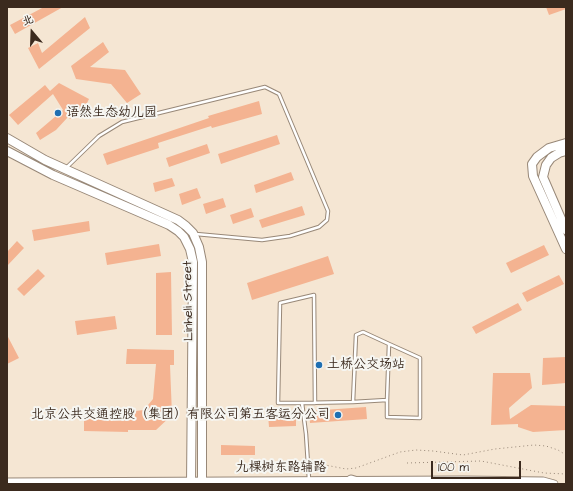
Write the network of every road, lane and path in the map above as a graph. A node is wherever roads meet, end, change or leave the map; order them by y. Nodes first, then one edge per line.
1 (7, 138) edge
2 (566, 143) edge
3 (7, 151) edge
4 (566, 151) edge
5 (66, 169) junction
6 (566, 230) edge
7 (193, 233) junction
8 (566, 249) edge
9 (389, 344) junction
10 (387, 400) junction
11 (353, 402) junction
12 (302, 403) junction
13 (315, 403) junction
14 (566, 455) edge
15 (407, 463) dead end
16 (566, 474) edge
17 (309, 479) edge
18 (351, 480) junction
19 (7, 482) edge
20 (192, 482) edge
21 (202, 482) edge
22 (364, 484) edge
23 (554, 484) edge

1 - 5 main road, Linheli Street
2 - 8 main road
3 - 20 main road, Linheli Street
4 - 6 main road
5 - 7 main road, Linheli Street
5 - 7 lane
7 - 21 main road, Linheli Street
9 - 10 lane
9 - 10 lane
9 - 11 lane
10 - 11 lane
11 - 13 lane
12 - 13 lane
12 - 13 lane
12 - 17 lane
14 - 17 path
15 - 16 path
17 - 18 street, 九棵树东路辅路
17 - 21 street, 九棵树东路辅路
18 - 22 highway
18 - 23 street, 九棵树东路辅路
19 - 20 street, 九棵树东路辅路
20 - 21 street, 九棵树东路辅路

